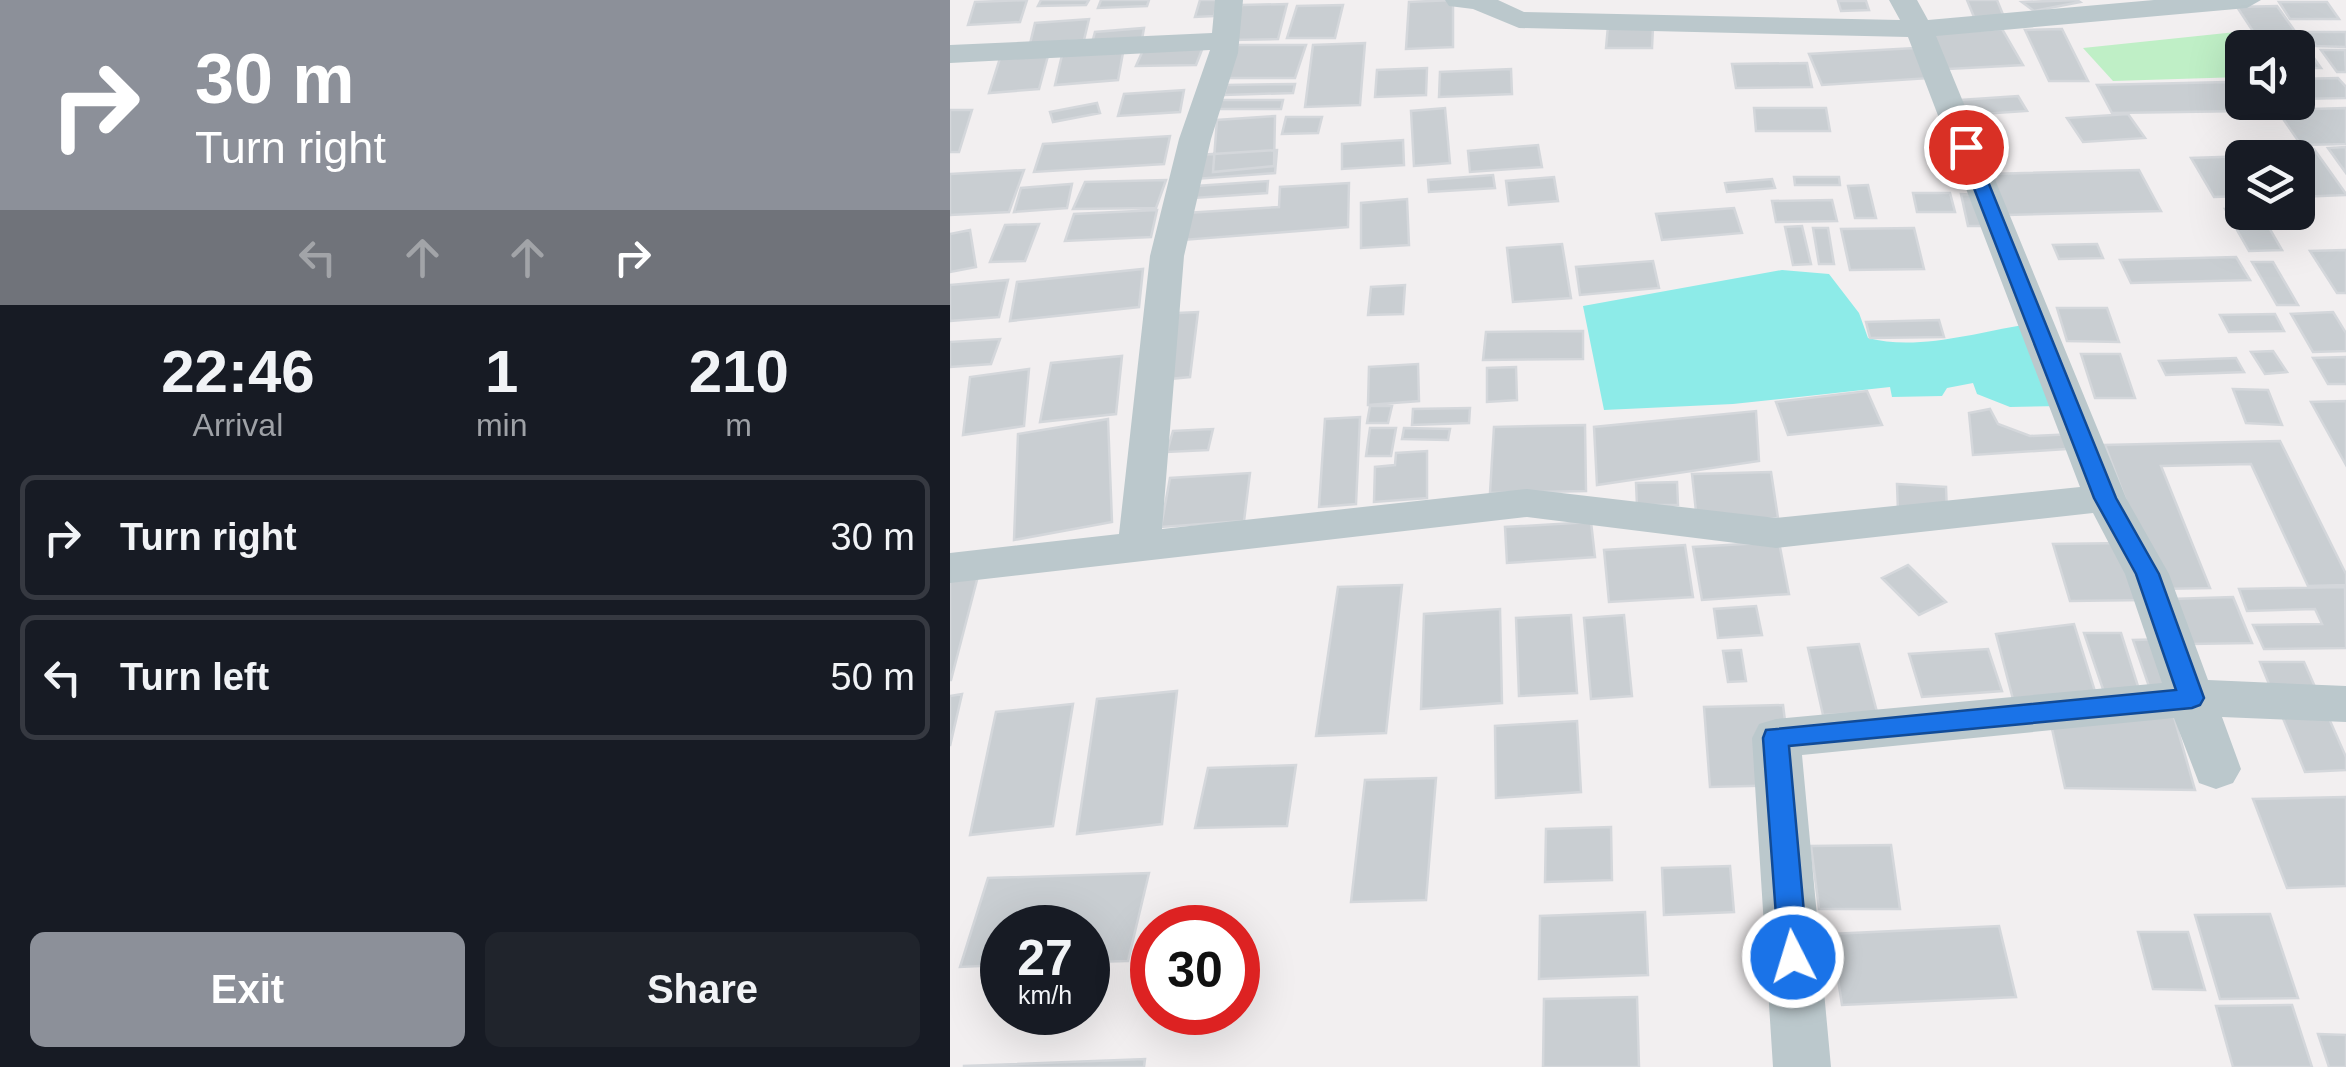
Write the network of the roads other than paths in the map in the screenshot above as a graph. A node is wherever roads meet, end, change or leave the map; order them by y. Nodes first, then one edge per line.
1 (1228, 0) edge
2 (1459, 0) edge
3 (2247, 0) edge
4 (1715, 12) edge
5 (1911, 15) edge
6 (1225, 41) junction
7 (950, 54) edge
8 (2105, 498) junction
9 (1138, 547) junction
10 (950, 568) edge
11 (2192, 698) junction
12 (2346, 704) edge
13 (2216, 769) dead end
14 (1802, 1067) edge

1 - 6 street
2 - 4 street
3 - 5 street
4 - 5 street
5 - 8 street
6 - 7 street
6 - 9 street
8 - 9 street
8 - 11 street
9 - 10 street
11 - 12 street
11 - 13 street
11 - 14 street

